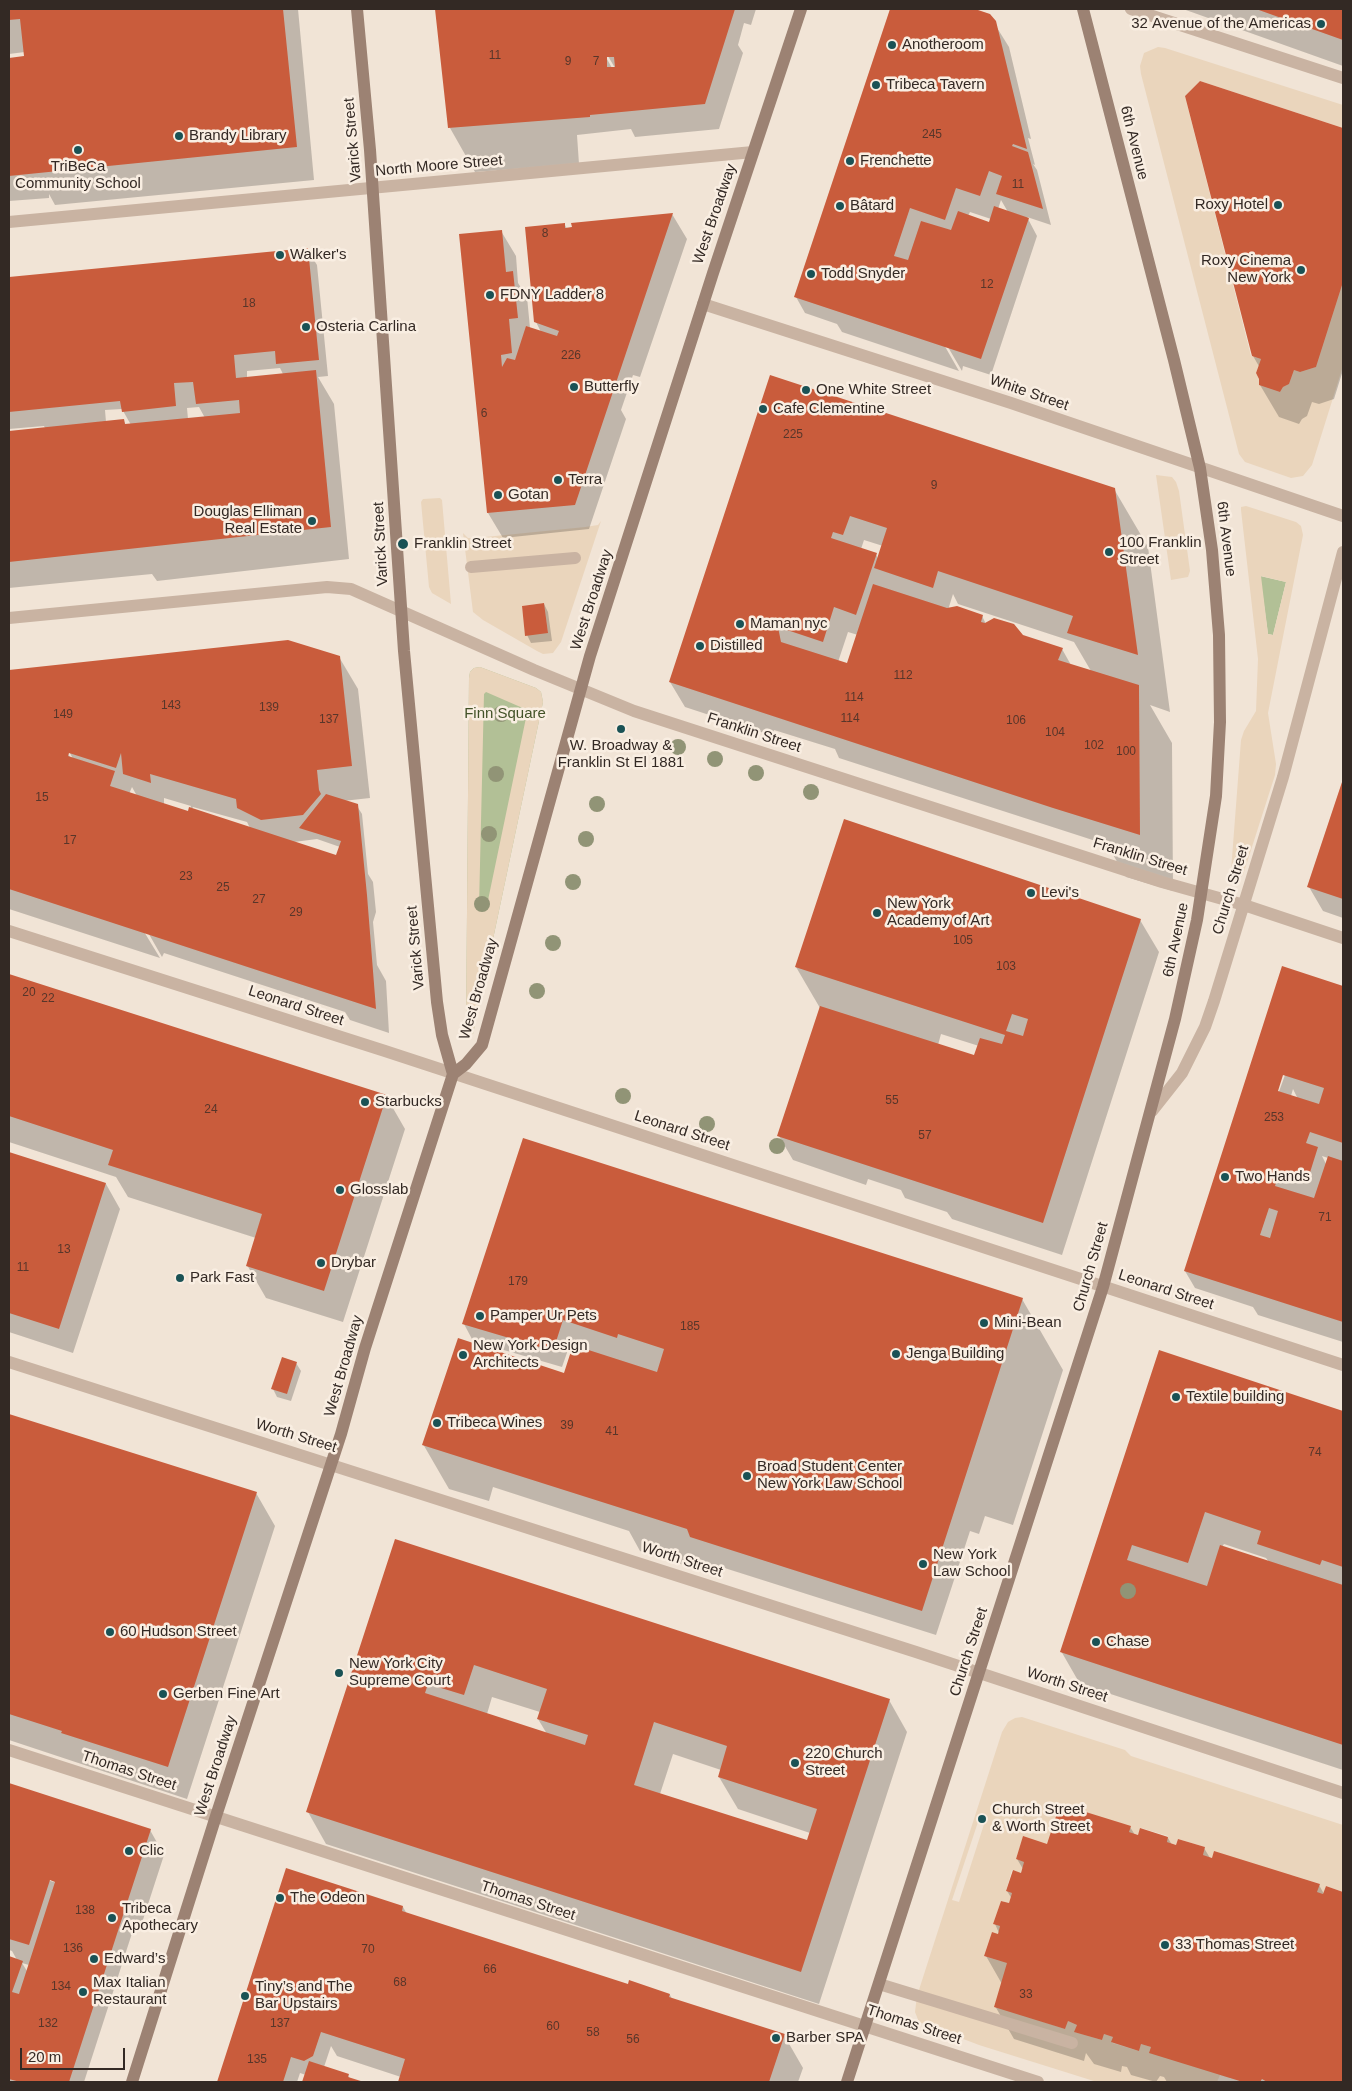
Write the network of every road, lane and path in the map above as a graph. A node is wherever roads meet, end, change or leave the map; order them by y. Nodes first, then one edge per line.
1 (357, 9) edge
2 (801, 9) edge
3 (1083, 9) edge
4 (1131, 9) edge
5 (1343, 78) edge
6 (753, 152) junction
7 (373, 188) junction
8 (9, 222) edge
9 (703, 304) junction
10 (1200, 468) junction
11 (1343, 516) edge
12 (1343, 552) edge
13 (576, 558) dead end
14 (471, 566) dead end
15 (402, 612) junction
16 (9, 618) edge
17 (580, 690) junction
18 (1202, 893) junction
19 (1244, 906) junction
20 (9, 931) edge
21 (1343, 938) edge
22 (453, 1074) junction
23 (1152, 1111) junction
24 (1103, 1287) junction
25 (9, 1362) edge
26 (1343, 1365) edge
27 (332, 1464) junction
28 (980, 1673) junction
29 (9, 1750) edge
30 (1343, 1793) edge
31 (216, 1816) junction
32 (879, 1984) junction
33 (865, 2026) junction
34 (1072, 2043) dead end
35 (132, 2082) edge
36 (847, 2082) edge
37 (1038, 2082) edge

1 - 7 main road, Varick Street
2 - 6 main road, West Broadway
3 - 10 main road, 6th Avenue
4 - 5 street
6 - 7 street, North Moore Street
6 - 9 main road, West Broadway
7 - 8 street, North Moore Street
7 - 15 main road, Varick Street
9 - 10 street, White Street
9 - 17 main road, West Broadway
10 - 11 street, White Street
10 - 18 main road, 6th Avenue
12 - 19 street, Church Street
13 - 14 street
15 - 16 street, Franklin Street
15 - 17 street, Franklin Street
15 - 22 main road, Varick Street
17 - 18 street, Franklin Street
17 - 22 main road, West Broadway
18 - 19 street, Franklin Street
18 - 23 main road, 6th Avenue
19 - 21 street, Franklin Street
19 - 23 street, Church Street
20 - 22 street, Leonard Street
22 - 24 street, Leonard Street
22 - 27 main road, West Broadway
23 - 24 main road, Church Street
24 - 26 street, Leonard Street
24 - 28 main road, Church Street
25 - 27 street, Worth Street
27 - 28 street, Worth Street
27 - 31 main road, West Broadway
28 - 30 street, Worth Street
28 - 32 main road, Church Street
29 - 31 street, Thomas Street
31 - 33 street, Thomas Street
31 - 35 main road, West Broadway
32 - 33 main road, Church Street
32 - 34 street
33 - 36 main road, Church Street
33 - 37 street, Thomas Street

